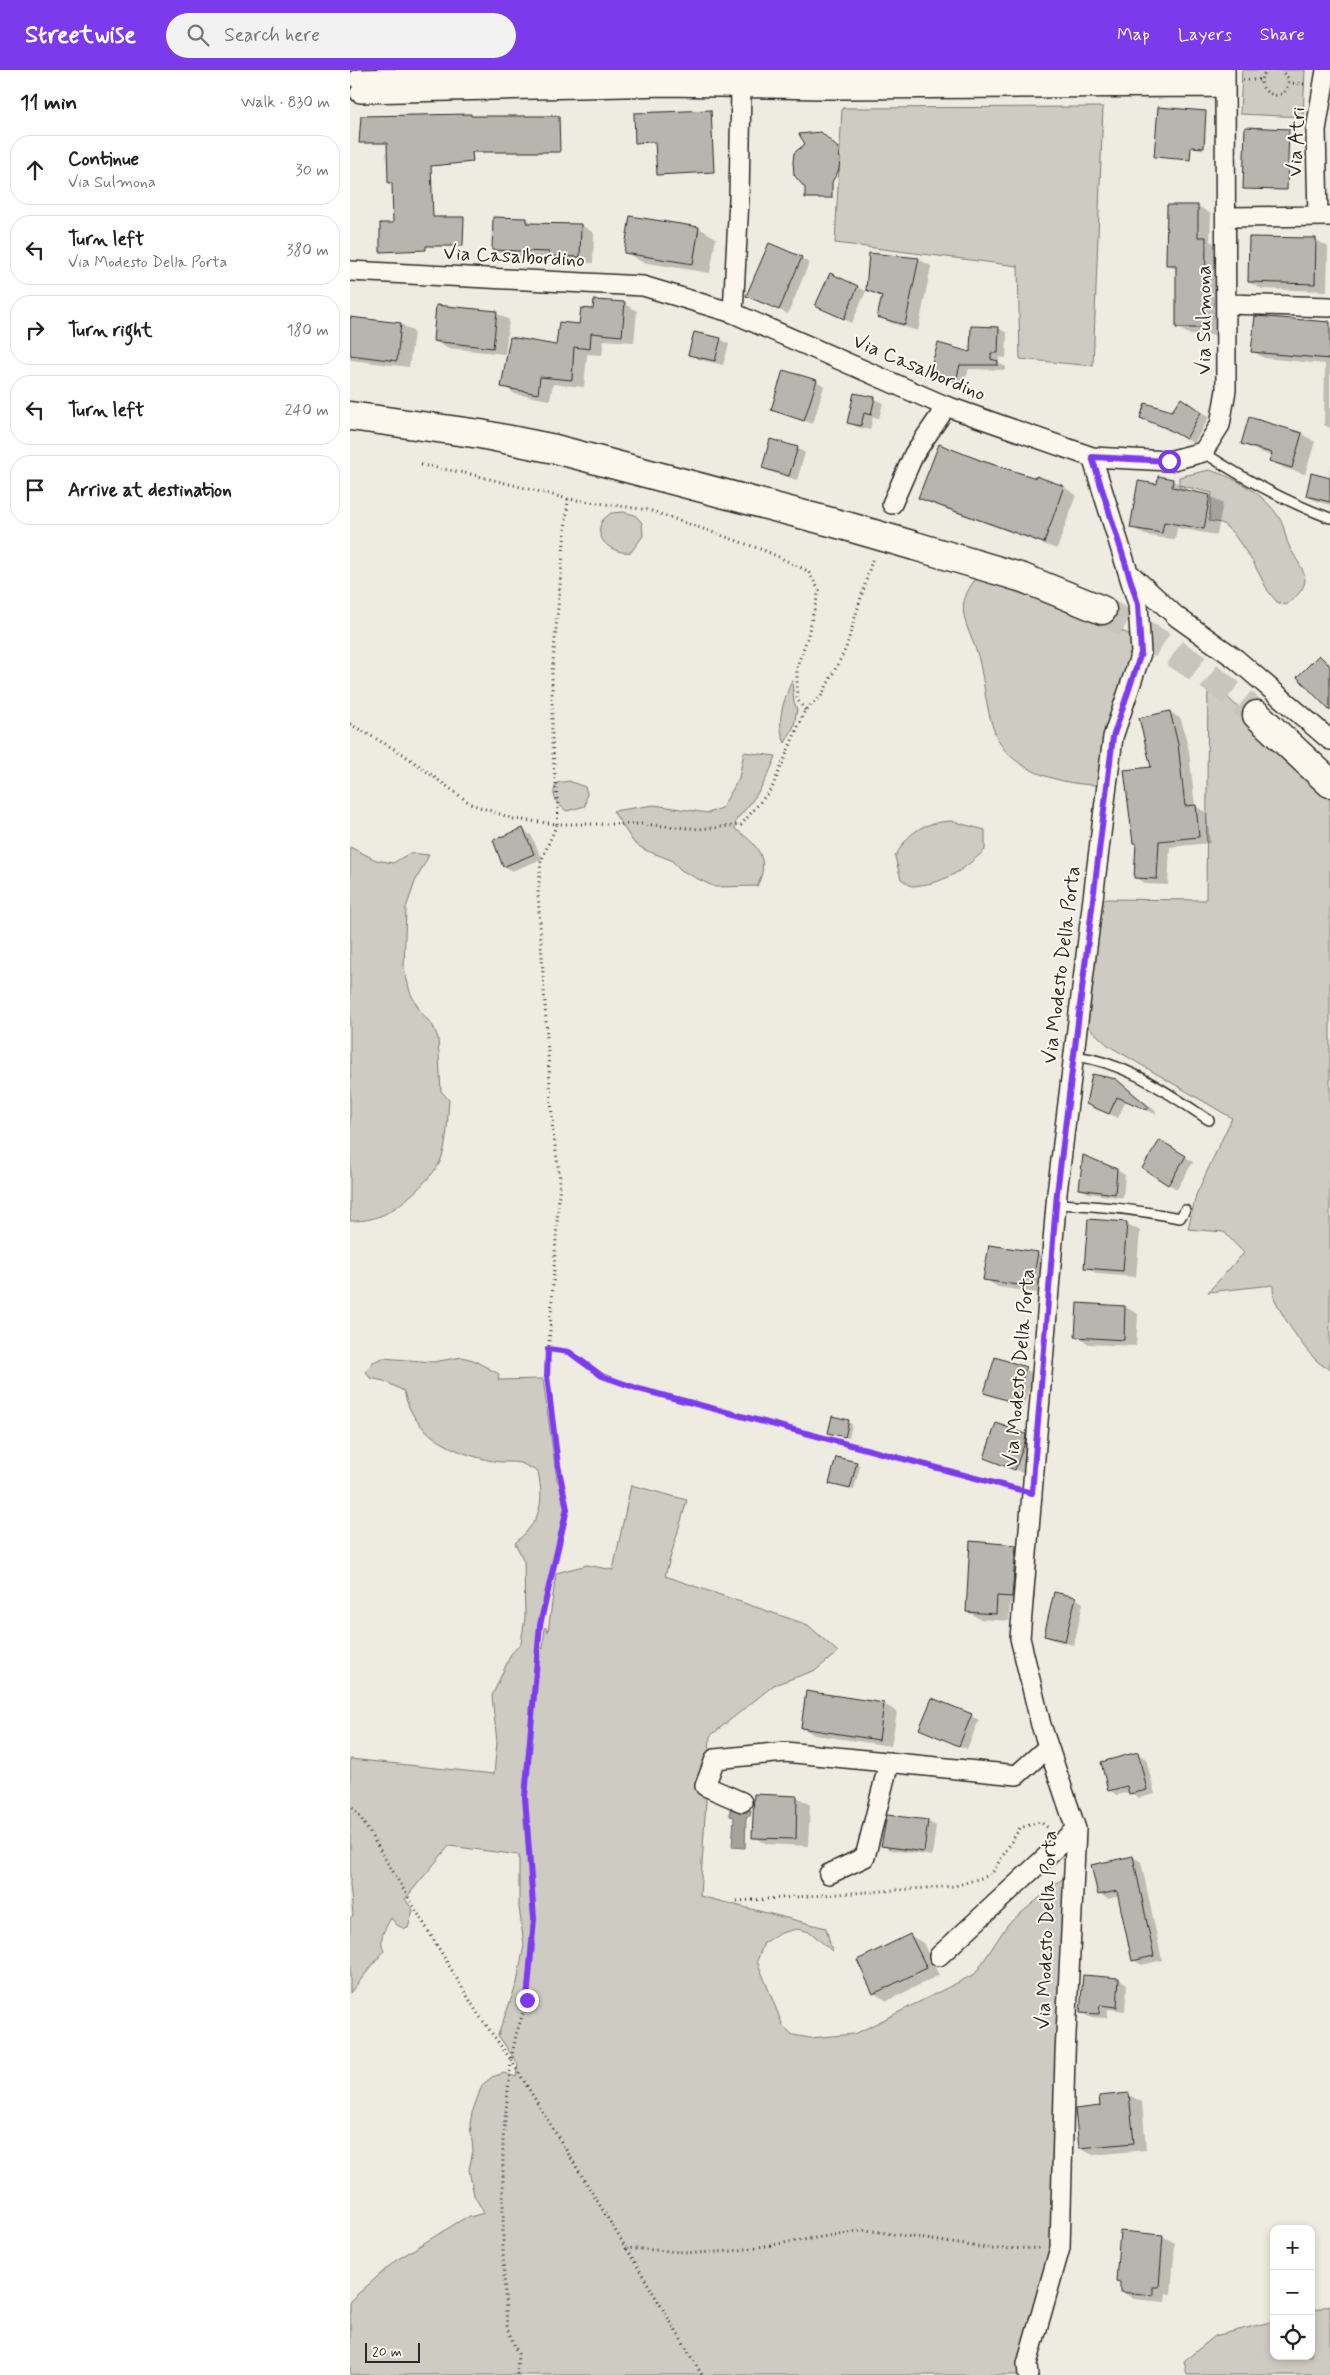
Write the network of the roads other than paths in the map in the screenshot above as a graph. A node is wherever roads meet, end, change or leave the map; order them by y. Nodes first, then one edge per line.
1 (1326, 70) edge
2 (741, 76) edge
3 (1225, 77) edge
4 (355, 87) edge
5 (1324, 216) edge
6 (1226, 217) junction
7 (350, 264) edge
8 (350, 271) edge
9 (1227, 304) junction
10 (1330, 307) edge
11 (733, 313) junction
12 (943, 405) junction
13 (350, 416) edge
14 (1203, 452) junction
15 (1092, 457) junction
16 (892, 504) dead end
17 (1330, 518) edge
18 (1128, 572) junction
19 (1102, 610) tunnel mouth
20 (1257, 715) tunnel mouth
21 (1330, 740) edge
22 (1330, 782) edge
23 (1074, 1056) junction
24 (1209, 1120) dead end
25 (1056, 1204) junction
26 (1185, 1210) dead end
27 (1048, 1747) junction
28 (889, 1762) junction
29 (742, 1802) dead end
30 (1070, 1834) junction
31 (830, 1874) dead end
32 (939, 1956) dead end
33 (1028, 2375) edge

1 - 5 street, Via Atri
2 - 3 street
2 - 4 street
2 - 11 street
3 - 6 street, Via Sulmona
5 - 6 street
6 - 9 street, Via Sulmona
7 - 8 street
8 - 11 street, Via Casalbordino
9 - 10 street
9 - 14 street, Via Sulmona
11 - 12 street, Via Casalbordino
12 - 15 street, Via Casalbordino
12 - 16 street
13 - 19 highway, bridge
14 - 15 street
14 - 17 lane
15 - 18 street, Via Modesto Della Porta
18 - 21 street
18 - 23 street, Via Modesto Della Porta
20 - 22 highway
23 - 24 lane
23 - 25 street, Via Modesto Della Porta
25 - 26 lane
25 - 27 street, Via Modesto Della Porta
27 - 28 street
27 - 30 street, Via Modesto Della Porta
28 - 29 street
28 - 31 street
30 - 32 street
30 - 33 street, Via Modesto Della Porta

